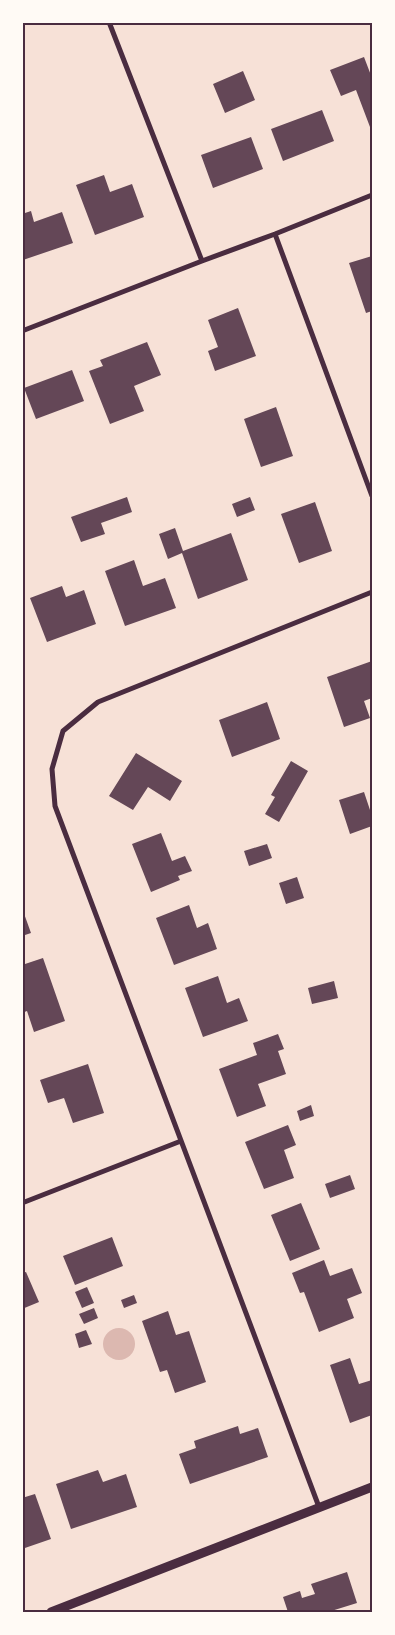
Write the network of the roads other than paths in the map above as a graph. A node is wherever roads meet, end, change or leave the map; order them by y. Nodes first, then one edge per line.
1 (109, 22) edge
2 (372, 195) edge
3 (275, 234) junction
4 (202, 260) junction
5 (22, 330) edge
6 (372, 496) edge
7 (372, 592) edge
8 (181, 1141) junction
9 (22, 1203) edge
10 (372, 1487) edge
11 (319, 1507) junction
12 (51, 1612) edge

1 - 4 street
2 - 3 street
3 - 4 street
3 - 6 street
4 - 5 street
7 - 8 street
8 - 9 street
8 - 11 street
10 - 11 street
11 - 12 street

